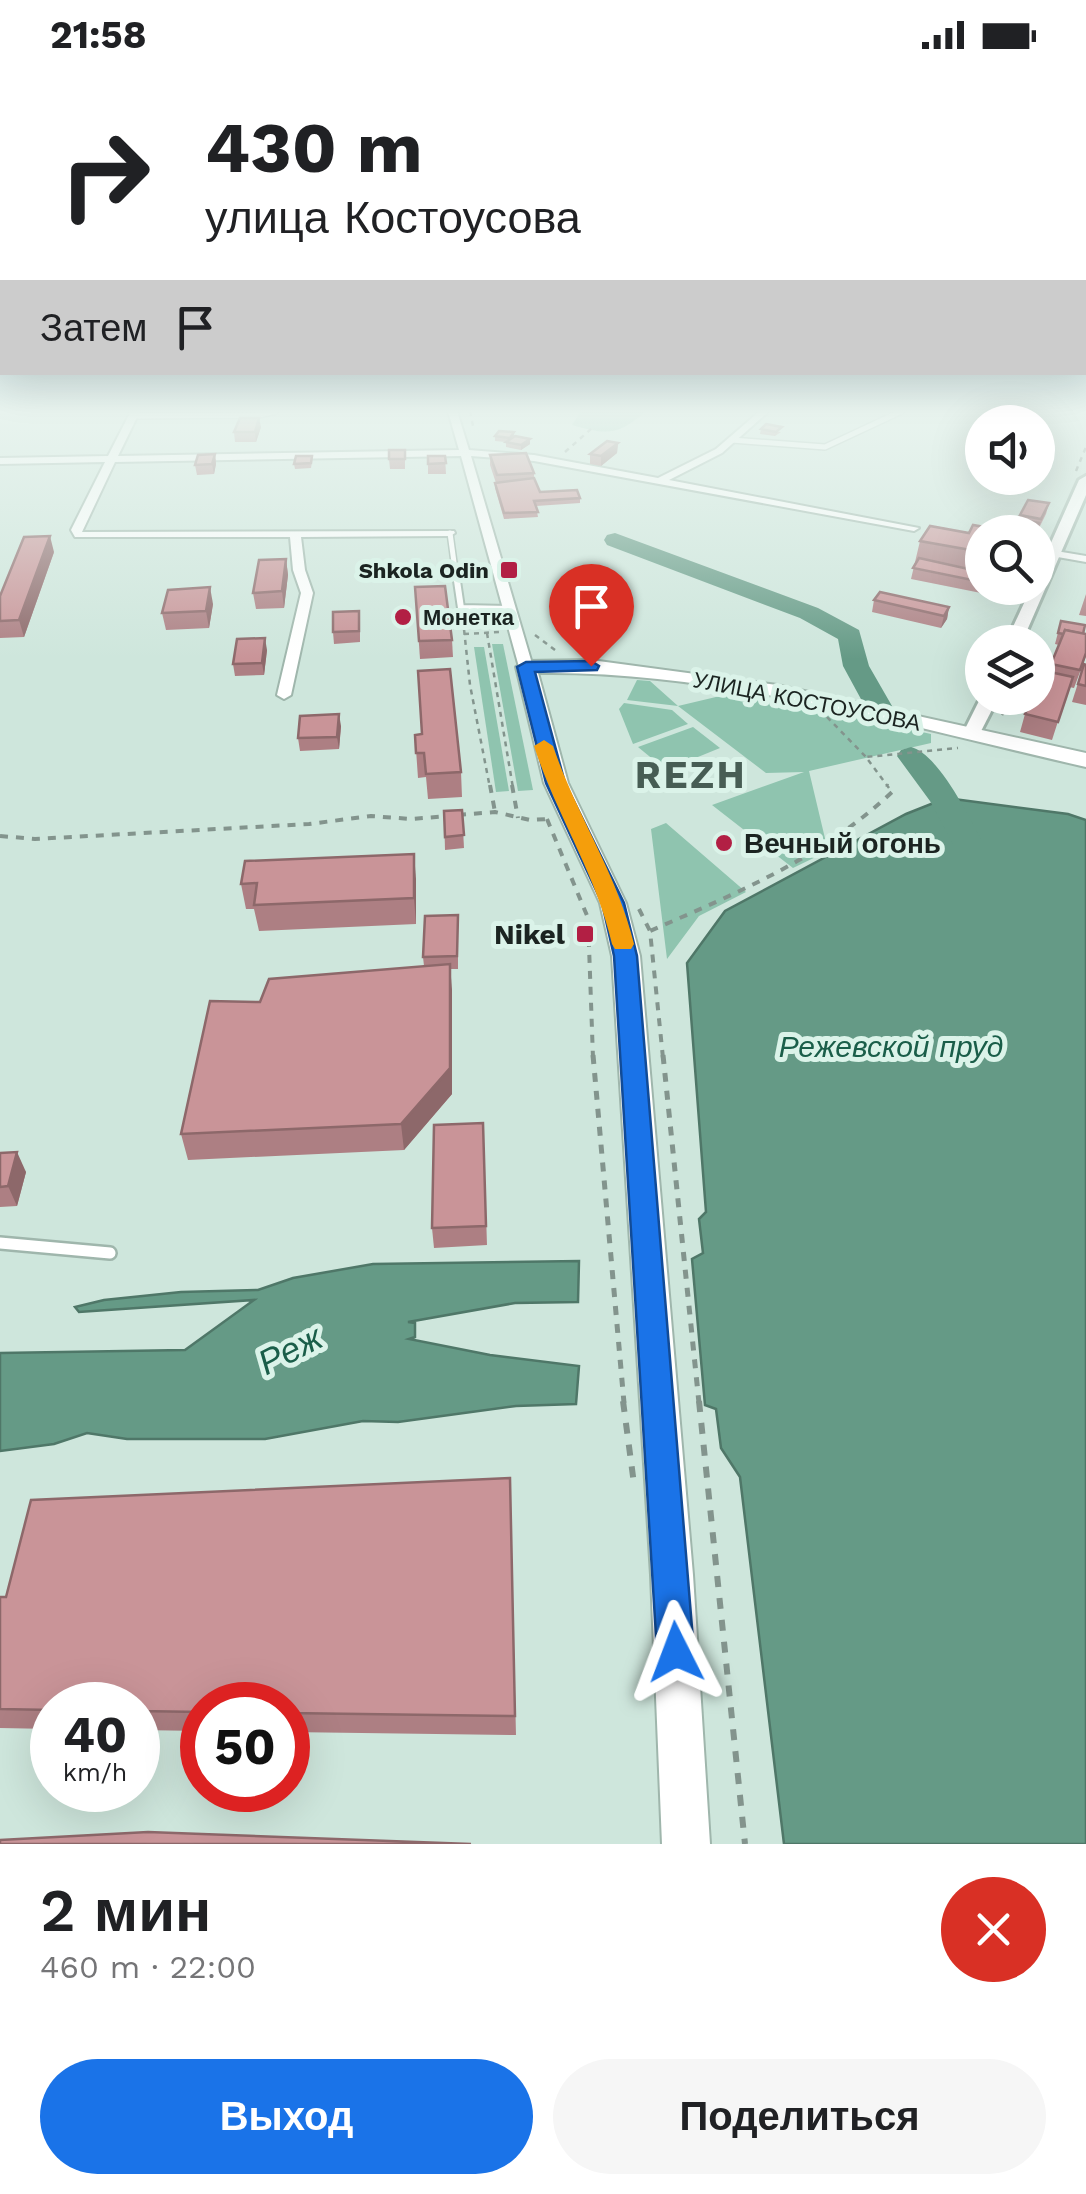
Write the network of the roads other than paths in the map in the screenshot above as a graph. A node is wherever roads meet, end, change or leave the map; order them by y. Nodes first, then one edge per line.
1 (93, 494) edge
2 (477, 494) edge
3 (733, 494) edge
4 (1080, 494) edge
5 (914, 528) dead end
6 (450, 533) joint
7 (295, 535) junction
8 (1056, 554) junction
9 (1086, 560) edge
10 (509, 609) junction
11 (1022, 625) edge
12 (526, 667) junction
13 (284, 695) dead end
14 (982, 715) edge
15 (971, 741) junction
16 (1086, 760) edge
17 (0, 1243) edge
18 (110, 1253) dead end
19 (686, 1844) edge

1 - 7 street
2 - 10 street
3 - 5 street
4 - 8 street
6 - 7 street
6 - 10 lane
7 - 13 street
8 - 9 street
8 - 11 street
10 - 12 street
12 - 15 main road, УЛИЦА КОСТОУСОВА
12 - 19 main road
14 - 15 street
15 - 16 main road, УЛИЦА КОСТОУСОВА
17 - 18 lane

